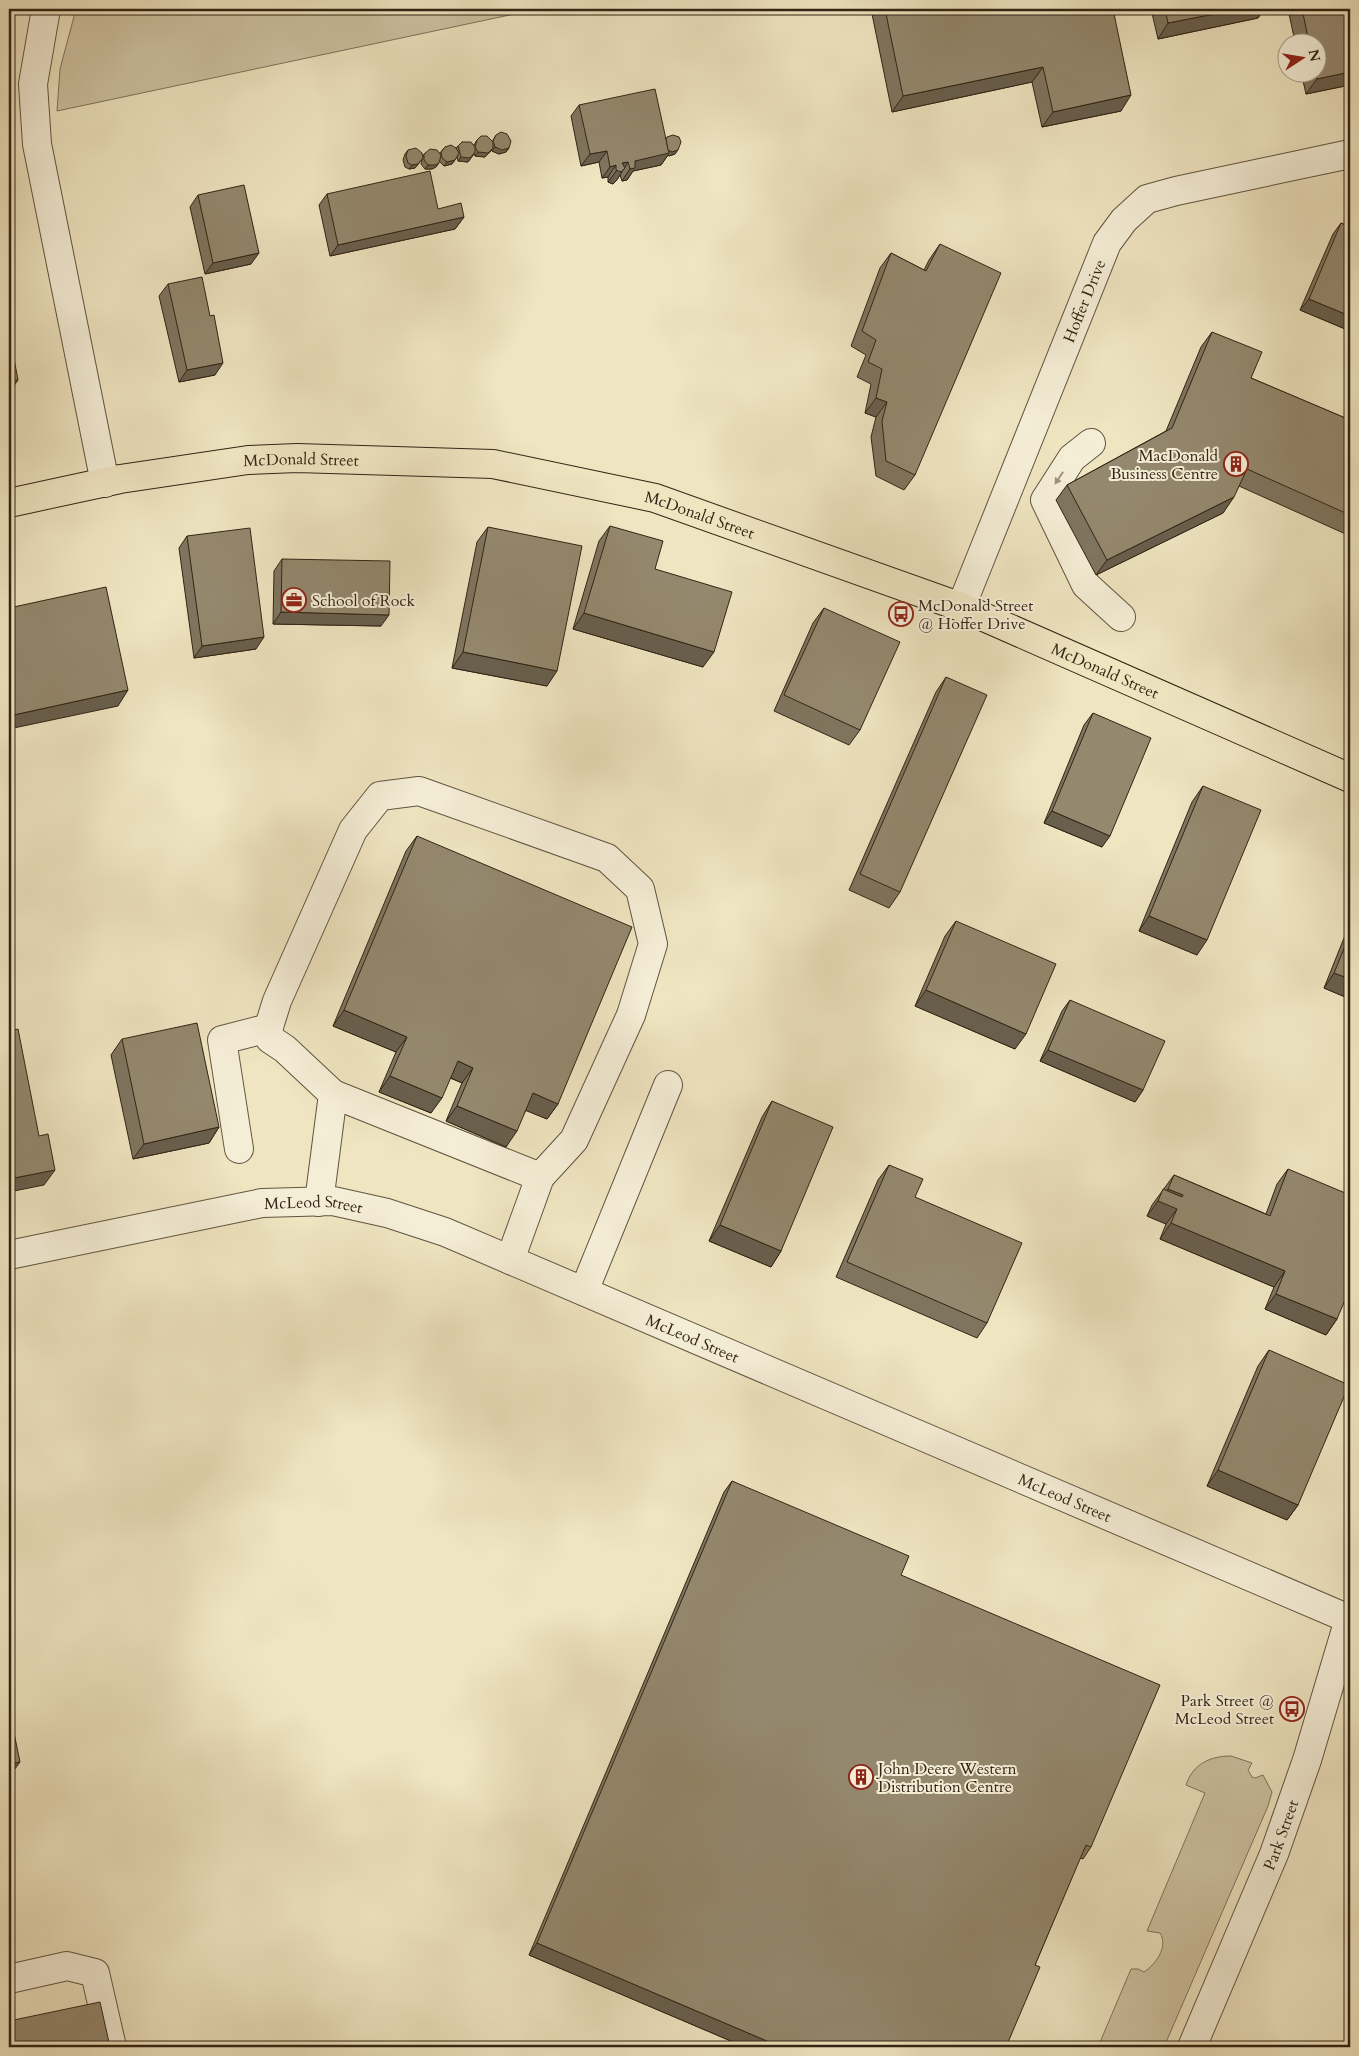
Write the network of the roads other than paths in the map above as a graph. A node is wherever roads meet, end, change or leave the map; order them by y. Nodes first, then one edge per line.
1 (46, 9) edge
2 (1350, 154) edge
3 (1091, 443) dead end
4 (105, 482) junction
5 (9, 502) edge
6 (961, 607) junction
7 (1121, 617) dead end
8 (1350, 778) edge
9 (269, 1028) junction
10 (668, 1084) dead end
11 (333, 1094) junction
12 (239, 1149) dead end
13 (540, 1176) junction
14 (318, 1202) junction
15 (9, 1255) edge
16 (510, 1260) junction
17 (584, 1291) junction
18 (1350, 1618) edge
19 (9, 1979) edge
20 (112, 2047) edge
21 (1192, 2047) edge

1 - 4 street
2 - 6 street, Hoffer Drive
3 -> 7 street
4 - 5 main road, McDonald Street
4 - 6 main road, McDonald Street
6 - 8 main road, McDonald Street
9 - 11 street
9 - 12 street
9 - 13 street
10 - 17 street
11 - 13 street
11 - 14 street
13 - 16 street
14 - 15 street, McLeod Street
14 - 16 street, McLeod Street
16 - 17 street, McLeod Street
17 - 18 street, McLeod Street
18 - 21 street, Park Street
19 - 20 street

